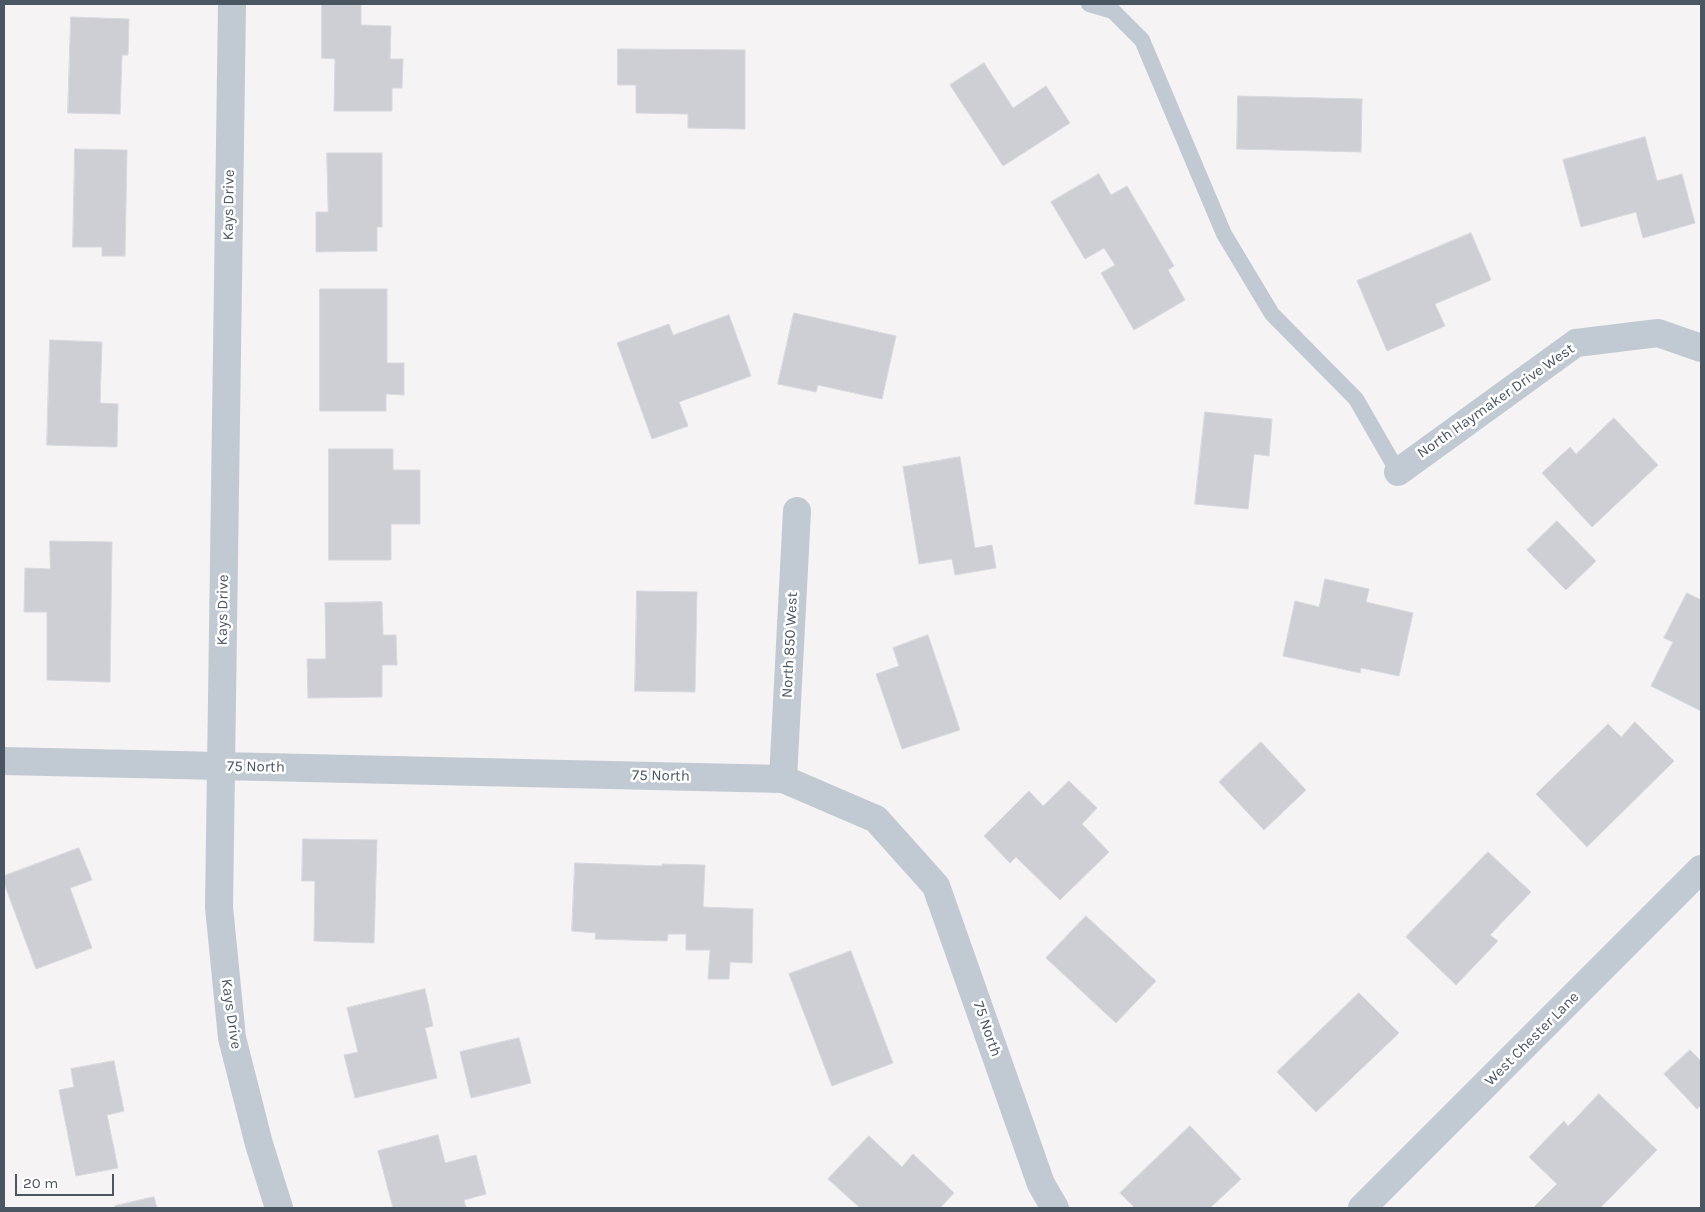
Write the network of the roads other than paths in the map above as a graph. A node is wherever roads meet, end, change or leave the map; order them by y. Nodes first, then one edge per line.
1 (232, 4) edge
2 (1089, 4) edge
3 (1701, 348) edge
4 (1398, 472) joint
5 (796, 512) dead end
6 (4, 760) edge
7 (221, 766) junction
8 (783, 780) junction
9 (1701, 869) edge
10 (279, 1208) edge
11 (1055, 1208) edge
12 (1362, 1208) edge

1 - 7 street, Kays Drive
2 - 4 lane
3 - 4 street, North Haymaker Drive West
5 - 8 street, North 850 West
6 - 7 street, 75 North
7 - 8 street, 75 North
7 - 10 street, Kays Drive
8 - 11 street, 75 North
9 - 12 street, West Chester Lane

